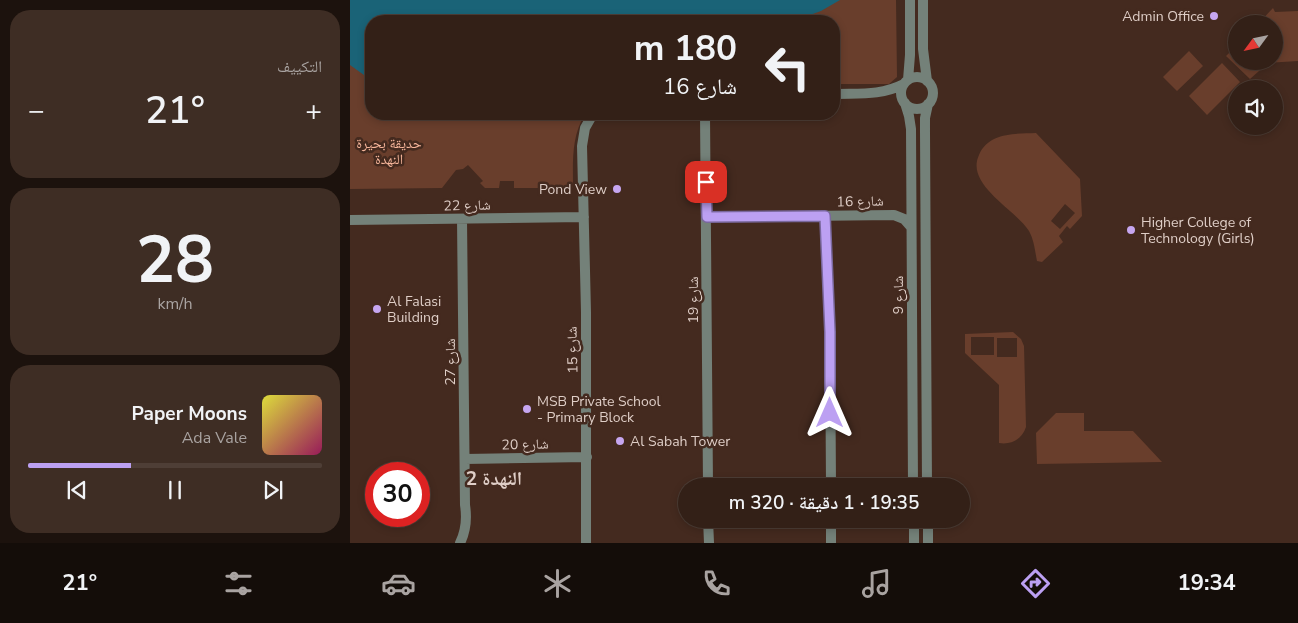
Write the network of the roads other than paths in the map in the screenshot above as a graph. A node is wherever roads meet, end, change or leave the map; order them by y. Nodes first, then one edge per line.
1 (910, 0) edge
2 (923, 0) edge
3 (927, 81) junction
4 (906, 82) junction
5 (879, 93) junction
6 (840, 94) edge
7 (904, 101) junction
8 (928, 104) junction
9 (589, 120) edge
10 (597, 120) edge
11 (705, 120) edge
12 (583, 157) junction
13 (911, 204) junction
14 (894, 214) junction
15 (825, 216) junction
16 (584, 217) junction
17 (707, 217) junction
18 (462, 218) junction
19 (350, 220) edge
20 (911, 227) junction
21 (912, 274) junction
22 (926, 327) junction
23 (587, 457) junction
24 (465, 459) junction
25 (708, 478) edge
26 (830, 478) edge
27 (913, 478) edge
28 (928, 478) edge
29 (465, 505) junction
30 (708, 528) edge
31 (831, 528) edge
32 (914, 528) edge
33 (928, 528) edge
34 (453, 543) edge
35 (460, 543) edge
36 (586, 543) edge
37 (709, 543) edge
38 (831, 543) edge
39 (914, 543) edge
40 (928, 543) edge

1 - 4 street
2 - 3 street
3 - 4 street
3 - 8 street
4 - 5 street
4 - 7 street
5 - 6 street
5 - 7 street
7 - 8 street
7 - 13 street, شارع 9
8 - 22 street, شارع 9
9 - 12 street, شارع 15
10 - 12 street, شارع 15
11 - 17 street, شارع 19
12 - 16 street, شارع 15
13 - 14 street, شارع 16
13 - 20 street, شارع 9
14 - 15 street, شارع 16
14 - 20 street, شارع 16
15 - 17 street, شارع 16
15 - 26 street
16 - 18 street, شارع 22
16 - 23 street, شارع 15
17 - 25 street, شارع 19
18 - 19 street, شارع 22
18 - 24 street, شارع 27
20 - 21 street, شارع 9
21 - 22 street
21 - 27 street, شارع 9
22 - 28 street, شارع 9
23 - 24 street, شارع 20
23 - 36 street, شارع 15
24 - 29 street, شارع 27
29 - 34 street, شارع 27
29 - 35 street, شارع 27
30 - 37 street
31 - 38 street
32 - 39 street
33 - 40 street

